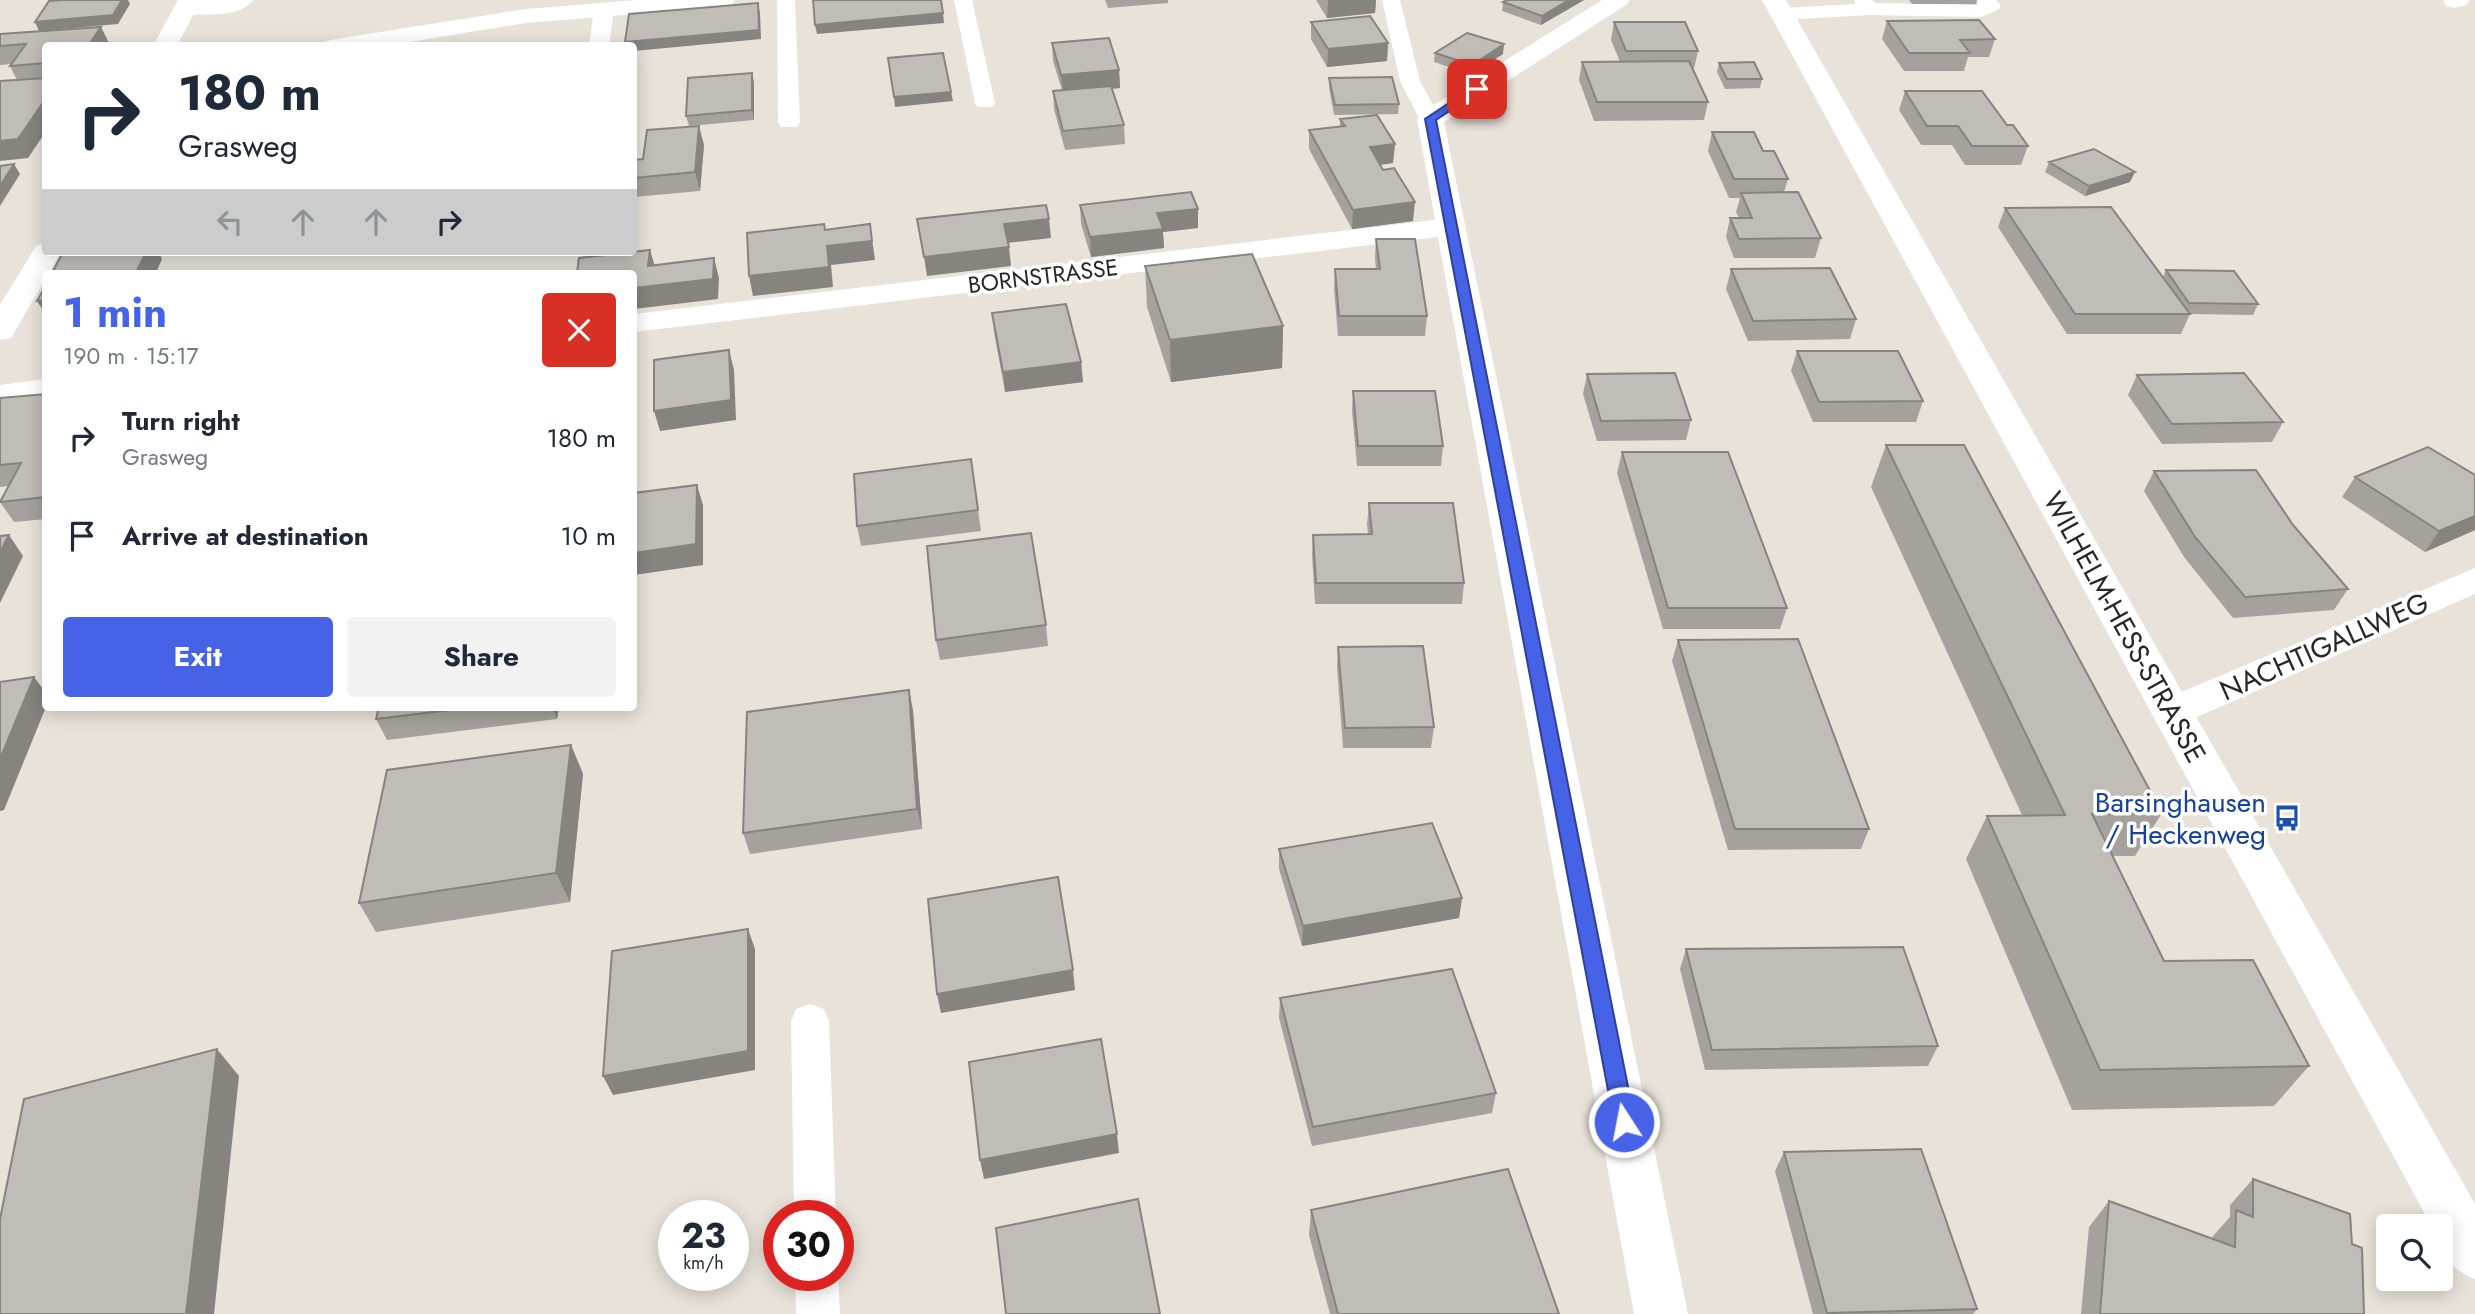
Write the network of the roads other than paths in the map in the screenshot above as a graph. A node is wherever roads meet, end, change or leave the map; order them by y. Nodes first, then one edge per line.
1 (241, 0) edge
2 (723, 0) edge
3 (786, 0) edge
4 (963, 0) edge
5 (1391, 0) edge
6 (1618, 0) edge
7 (1986, 0) edge
8 (187, 5) edge
9 (1866, 5) edge
10 (1778, 7) edge
11 (604, 9) junction
12 (167, 42) edge
13 (362, 42) edge
14 (600, 42) edge
15 (985, 103) dead end
16 (1430, 119) junction
17 (789, 122) dead end
18 (1452, 227) junction
19 (44, 256) edge
20 (637, 323) edge
21 (0, 331) edge
22 (42, 390) edge
23 (0, 395) edge
24 (2475, 580) edge
25 (2172, 712) junction
26 (810, 1021) dead end
27 (815, 1200) edge
28 (2475, 1254) edge
29 (817, 1291) edge
30 (818, 1314) edge
31 (1661, 1314) edge

1 - 8 street
2 - 11 street
3 - 17 lane
4 - 15 lane
5 - 16 lane
6 - 16 street
7 - 9 lane
8 - 12 street
9 - 10 lane
10 - 25 street, WILHELM-HESS-STRASSE
11 - 13 street
11 - 14 lane
16 - 18 street
18 - 20 street, BORNSTRASSE
18 - 31 street
19 - 21 street
22 - 23 street
24 - 25 street, NACHTIGALLWEG
25 - 28 street, WILHELM-HESS-STRASSE
26 - 27 lane
29 - 30 lane

